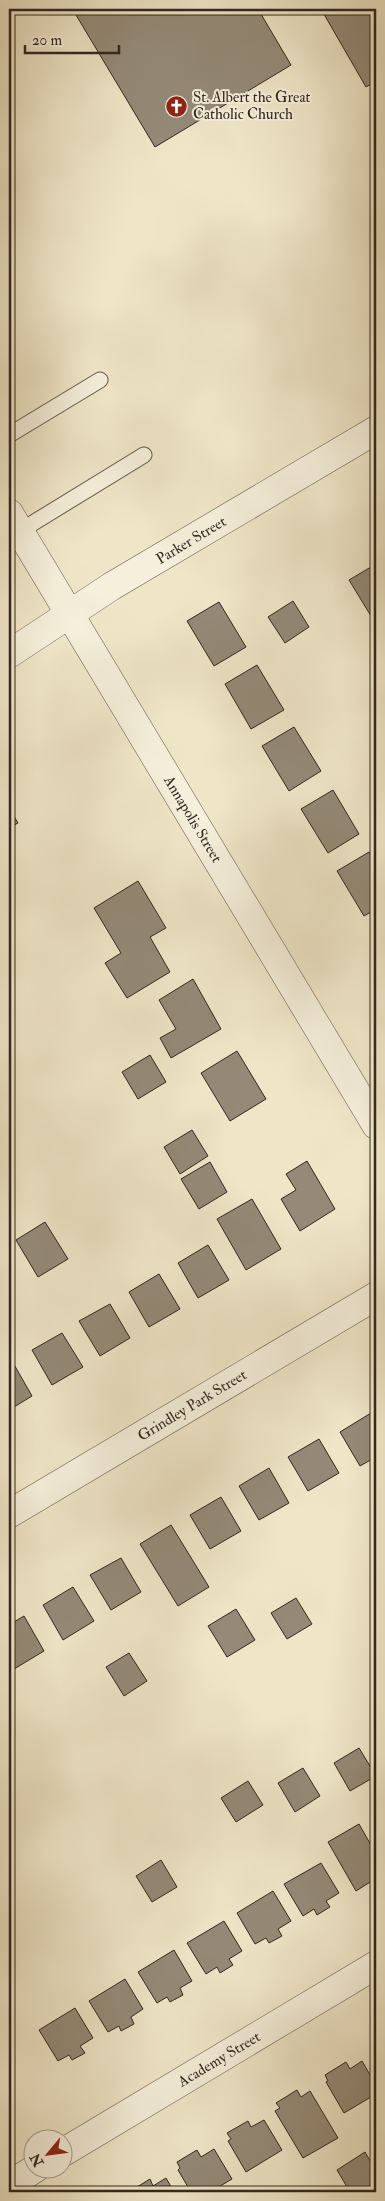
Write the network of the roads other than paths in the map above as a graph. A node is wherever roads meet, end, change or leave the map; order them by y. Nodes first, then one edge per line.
1 (100, 380) dead end
2 (376, 430) edge
3 (9, 435) edge
4 (144, 455) dead end
5 (14, 522) edge
6 (70, 614) junction
7 (9, 654) edge
8 (376, 1125) edge
9 (376, 1296) edge
10 (9, 1514) edge
11 (376, 1964) edge
12 (72, 2147) edge
13 (22, 2177) edge
14 (9, 2185) edge

1 - 3 lane
2 - 6 street, Parker Street
4 - 5 lane
5 - 6 street, Annapolis Street
6 - 7 street, Parker Street
6 - 8 street, Annapolis Street
9 - 10 street, Grindley Park Street
11 - 12 street, Academy Street
13 - 14 street

